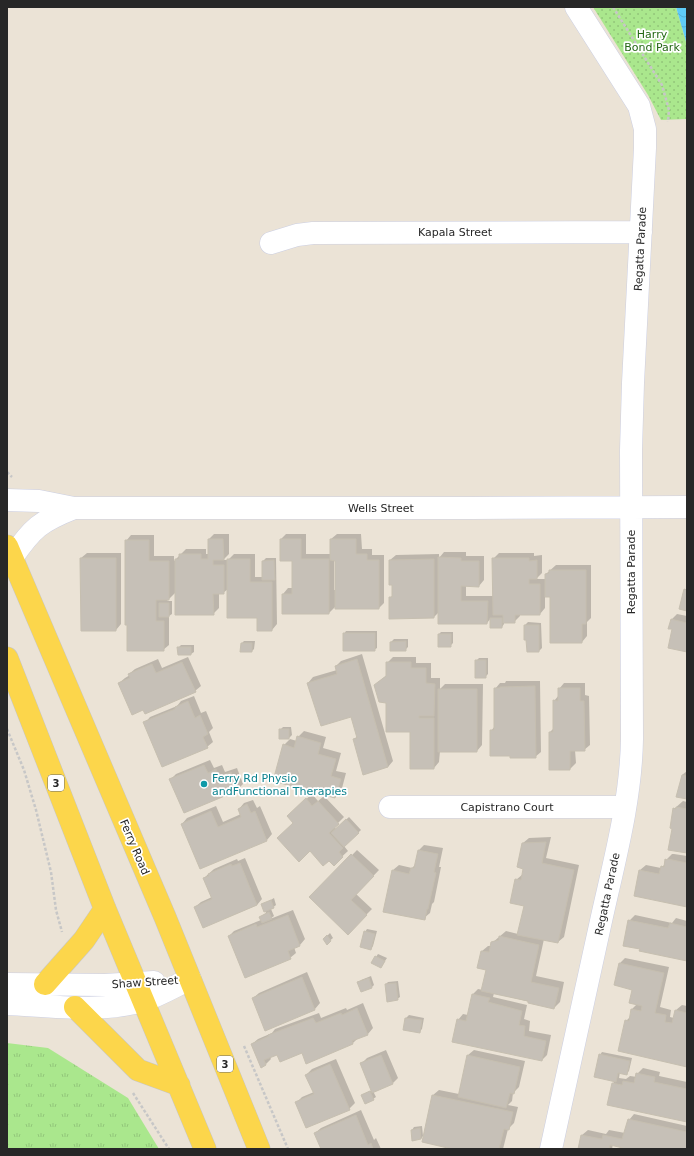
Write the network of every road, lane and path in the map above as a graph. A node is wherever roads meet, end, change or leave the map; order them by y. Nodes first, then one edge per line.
1 (576, 7) edge
2 (641, 232) junction
3 (271, 243) dead end
4 (7, 500) edge
5 (687, 507) edge
6 (74, 508) junction
7 (631, 508) junction
8 (10, 552) edge
9 (7, 658) edge
10 (7, 729) edge
11 (390, 807) dead end
12 (625, 807) junction
13 (105, 909) junction
14 (63, 937) dead end
15 (190, 979) junction
16 (7, 984) edge
17 (45, 984) junction
18 (140, 992) junction
19 (7, 1004) edge
20 (76, 1007) junction
21 (179, 1084) junction
22 (132, 1091) dead end
23 (169, 1149) edge
24 (205, 1149) edge
25 (259, 1149) edge
26 (551, 1149) edge

1 - 2 street, Regatta Parade
2 - 3 street, Kapala Street
2 - 7 street, Regatta Parade
4 - 6 street, Wells Street
5 - 7 street, Wells Street
6 - 7 street, Wells Street
6 - 8 street, Wells Street
7 - 12 street, Regatta Parade
8 - 15 main road, Ferry Road / 3
9 - 13 main road, 3
10 - 14 path
11 - 12 street, Capistrano Court
12 - 26 street, Regatta Parade
13 - 17 main road
13 - 18 main road, 3
15 - 18 street, Shaw Street
15 - 25 main road, Ferry Road / 3
16 - 17 street, Shaw Street
17 - 18 street, Shaw Street
18 - 20 street, Shaw Street
18 - 21 main road, 3
19 - 20 street, Shaw Street
20 - 21 main road
21 - 24 main road, 3
22 - 23 path

